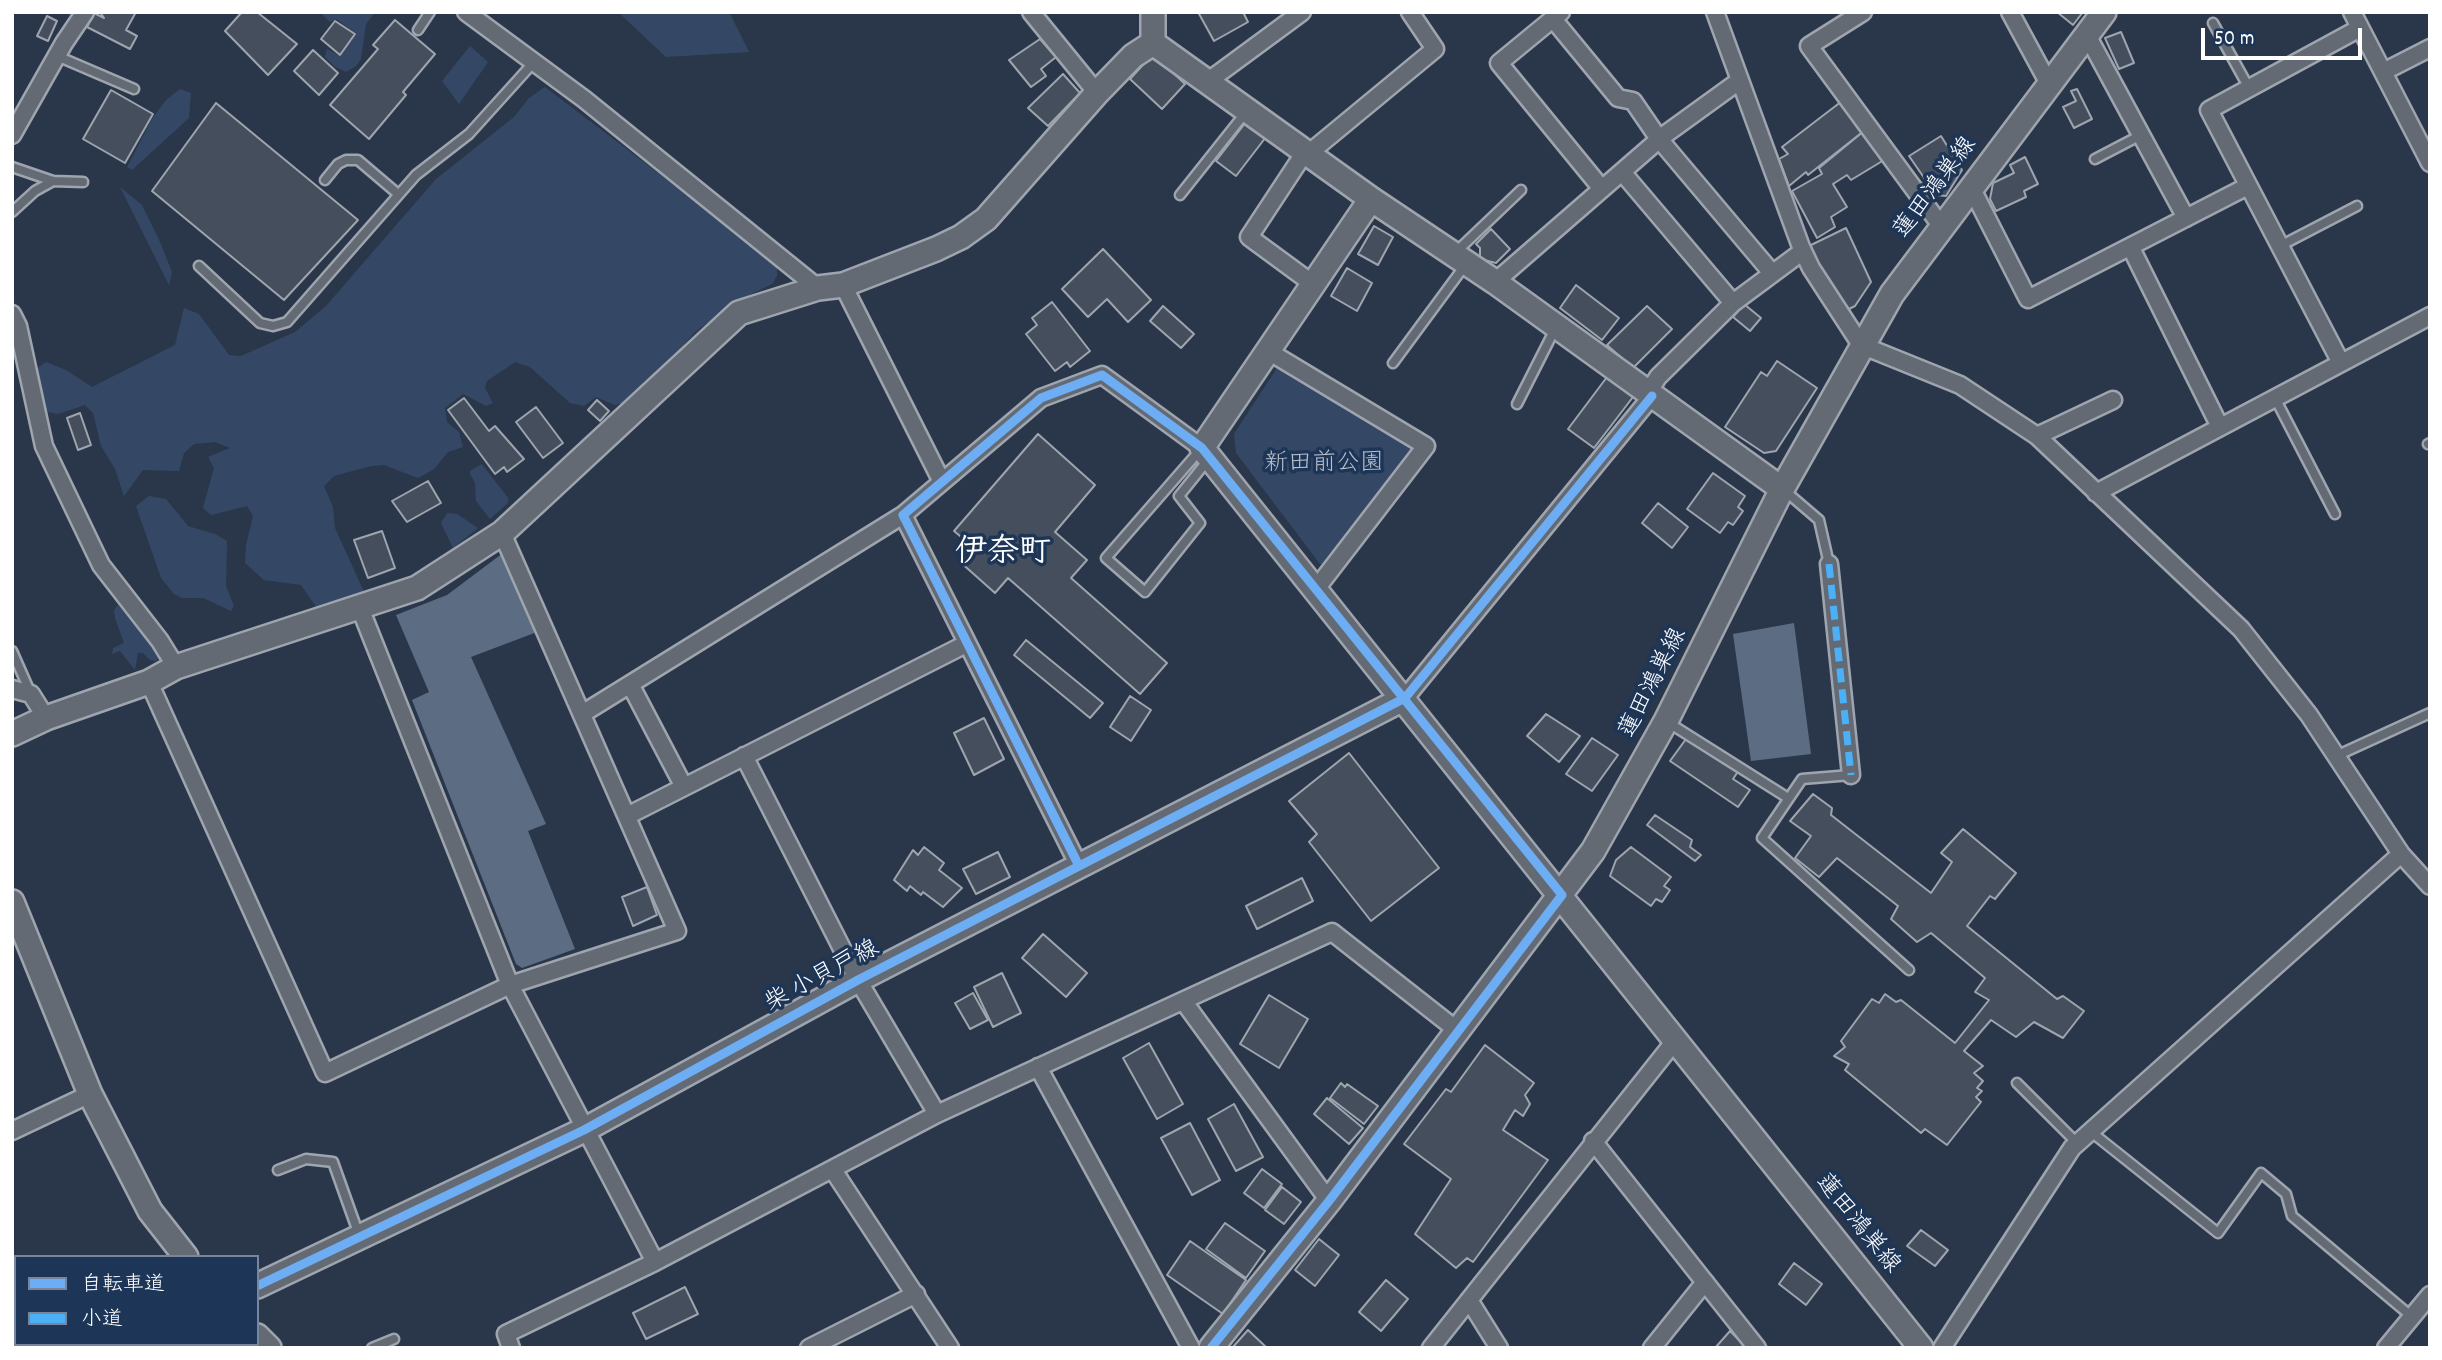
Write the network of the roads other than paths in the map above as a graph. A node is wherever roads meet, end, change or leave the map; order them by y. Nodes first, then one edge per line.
1 (85, 12) edge
2 (430, 12) edge
3 (467, 12) edge
4 (1031, 12) edge
5 (1153, 12) edge
6 (1302, 12) edge
7 (1410, 12) edge
8 (1715, 12) edge
9 (1831, 12) edge
10 (1863, 12) edge
11 (2010, 12) edge
12 (2104, 12) edge
13 (2352, 12) edge
14 (1557, 15) edge
15 (2213, 23) dead end
16 (1839, 27) junction
17 (2360, 28) junction
18 (418, 30) dead end
19 (2087, 35) junction
20 (1153, 43) junction
21 (2430, 48) edge
22 (57, 56) junction
23 (534, 62) junction
24 (2383, 72) junction
25 (1739, 81) junction
26 (1207, 82) junction
27 (2049, 84) junction
28 (134, 89) dead end
29 (2249, 89) junction
30 (1097, 93) junction
31 (1248, 110) junction
32 (12, 135) edge
33 (2141, 135) junction
34 (1660, 139) junction
35 (1307, 153) junction
36 (2095, 159) dead end
37 (2430, 163) edge
38 (12, 167) edge
39 (1622, 172) junction
40 (325, 180) dead end
41 (53, 181) junction
42 (83, 182) dead end
43 (2248, 186) junction
44 (1971, 187) junction
45 (1602, 189) junction
46 (1521, 190) dead end
47 (398, 194) junction
48 (1180, 195) dead end
49 (1371, 199) junction
50 (2357, 206) dead end
51 (12, 212) edge
52 (2186, 218) junction
53 (1942, 227) junction
54 (2280, 246) junction
55 (2131, 248) junction
56 (1804, 251) junction
57 (1460, 259) junction
58 (199, 266) dead end
59 (1772, 273) junction
60 (1495, 282) junction
61 (1313, 284) junction
62 (843, 285) junction
63 (818, 288) junction
64 (1733, 303) junction
65 (12, 314) edge
66 (2430, 316) edge
67 (1556, 326) junction
68 (1861, 345) junction
69 (1268, 351) junction
70 (1393, 363) dead end
71 (2341, 363) junction
72 (1650, 395) junction
73 (2275, 398) junction
74 (2113, 400) dead end
75 (1517, 404) dead end
76 (2220, 427) junction
77 (2037, 436) junction
78 (1206, 453) junction
79 (941, 480) junction
80 (1782, 489) junction
81 (2096, 493) junction
82 (2335, 514) dead end
83 (903, 515) junction
84 (502, 533) junction
85 (1829, 565) joint
86 (1316, 589) junction
87 (360, 608) junction
88 (966, 644) junction
89 (12, 652) edge
90 (176, 667) junction
91 (149, 682) junction
92 (630, 684) junction
93 (12, 689) edge
94 (31, 694) junction
95 (1405, 698) junction
96 (582, 713) junction
97 (2430, 713) edge
98 (46, 718) junction
99 (1667, 721) junction
100 (12, 734) edge
101 (744, 756) junction
102 (2336, 756) junction
103 (1852, 775) joint
104 (684, 787) junction
105 (1787, 798) junction
106 (627, 816) junction
107 (2401, 854) junction
108 (1079, 866) junction
109 (2430, 886) edge
110 (1562, 895) junction
111 (12, 902) edge
112 (1909, 970) dead end
113 (858, 980) junction
114 (510, 985) junction
115 (1184, 1002) junction
116 (1458, 1031) junction
117 (1674, 1042) junction
118 (1038, 1067) junction
119 (2017, 1083) dead end
120 (90, 1094) junction
121 (937, 1114) junction
122 (584, 1130) junction
123 (12, 1131) edge
124 (2090, 1131) junction
125 (1594, 1141) junction
126 (2077, 1143) junction
127 (278, 1170) dead end
128 (833, 1170) junction
129 (1329, 1201) junction
130 (360, 1238) junction
131 (184, 1255) edge
132 (655, 1262) junction
133 (1705, 1282) junction
134 (259, 1285) edge
135 (916, 1294) junction
136 (2430, 1295) edge
137 (1469, 1300) junction
138 (2411, 1316) junction
139 (394, 1339) dead end
140 (372, 1348) edge
141 (512, 1348) edge
142 (809, 1348) edge
143 (950, 1348) edge
144 (1191, 1348) edge
145 (1211, 1348) edge
146 (1431, 1348) edge
147 (1499, 1348) edge
148 (1652, 1348) edge
149 (1758, 1348) edge
150 (1921, 1348) edge
151 (1942, 1348) edge
152 (2386, 1348) edge

1 - 22 street
2 - 18 lane
3 - 23 street
4 - 30 street
5 - 20 street
6 - 26 street
7 - 35 street
8 - 25 street
9 - 16 street
10 - 16 street
11 - 27 street
12 - 19 street, 蓮田鴻巣線
13 - 17 street
14 - 34 street
14 - 45 street
15 - 29 lane
16 - 53 street
17 - 24 street
17 - 29 street
19 - 27 street, 蓮田鴻巣線
19 - 33 street
20 - 26 street
20 - 30 street
21 - 24 street
22 - 28 lane
22 - 32 street
23 - 47 lane
23 - 63 street
24 - 37 street
25 - 34 street
25 - 56 street
26 - 31 street
27 - 44 street, 蓮田鴻巣線
29 - 43 street
30 - 62 street
31 - 35 street
31 - 48 lane
33 - 36 lane
33 - 52 street
34 - 39 street
34 - 59 street
35 - 49 street
35 - 61 street
38 - 41 lane
39 - 45 street
39 - 64 street
40 - 47 lane
41 - 42 lane
41 - 51 lane
43 - 52 street
43 - 54 street
44 - 53 street, 蓮田鴻巣線
44 - 55 street
45 - 60 street
46 - 57 lane
47 - 58 lane
49 - 57 street
49 - 61 street
50 - 54 lane
52 - 55 street
53 - 68 street, 蓮田鴻巣線
54 - 71 street
55 - 76 street
56 - 59 street
56 - 68 street
57 - 60 street
57 - 70 lane
59 - 64 street
60 - 67 street
61 - 69 street
62 - 63 street
62 - 79 street
63 - 84 street
64 - 72 street
65 - 90 street
66 - 71 street
67 - 72 street
67 - 75 lane
68 - 77 street
68 - 80 street, 蓮田鴻巣線
69 - 78 street
69 - 86 street
71 - 73 street
72 - 80 street
72 - 95 street
73 - 76 street
73 - 82 lane
74 - 77 street
76 - 81 street
77 - 81 street
78 - 78 lane
78 - 79 street
78 - 86 street
79 - 83 street
80 - 85 lane
80 - 99 street, 蓮田鴻巣線
81 - 102 street
83 - 88 street
83 - 92 street
84 - 87 street
84 - 96 street
85 - 103 street
86 - 95 street
87 - 90 street
87 - 114 street
88 - 101 street
88 - 108 street
89 - 94 lane
90 - 91 street
91 - 98 street
91 - 114 street
92 - 96 street
92 - 104 street
93 - 94 street
94 - 98 street
95 - 108 street, 柴 小貝戸線
95 - 110 street
96 - 106 street
97 - 102 lane
98 - 100 street
99 - 105 lane
99 - 110 street, 蓮田鴻巣線
101 - 104 street
101 - 113 street
102 - 107 street
103 - 105 lane
104 - 106 street
105 - 112 lane
106 - 114 street
107 - 109 street
107 - 124 street
108 - 113 street, 柴 小貝戸線
110 - 116 street
110 - 117 street, 蓮田鴻巣線
111 - 120 street
113 - 121 street
113 - 122 street, 柴 小貝戸線
114 - 122 street
115 - 116 street
115 - 118 street
115 - 129 street
116 - 129 street
117 - 125 street
117 - 150 street, 蓮田鴻巣線
118 - 121 street
118 - 144 street
119 - 126 lane
120 - 123 street
120 - 131 street
121 - 128 street
122 - 130 street, 柴 小貝戸線
122 - 132 street
124 - 126 street
124 - 138 lane
125 - 133 street
125 - 137 street
126 - 151 street
127 - 130 lane
128 - 132 street
128 - 135 street
129 - 145 street
130 - 134 street, 柴 小貝戸線
132 - 141 street
133 - 148 street
133 - 149 street
135 - 142 street
135 - 143 street
136 - 138 street
137 - 146 street
137 - 147 street
138 - 152 street
139 - 140 lane

